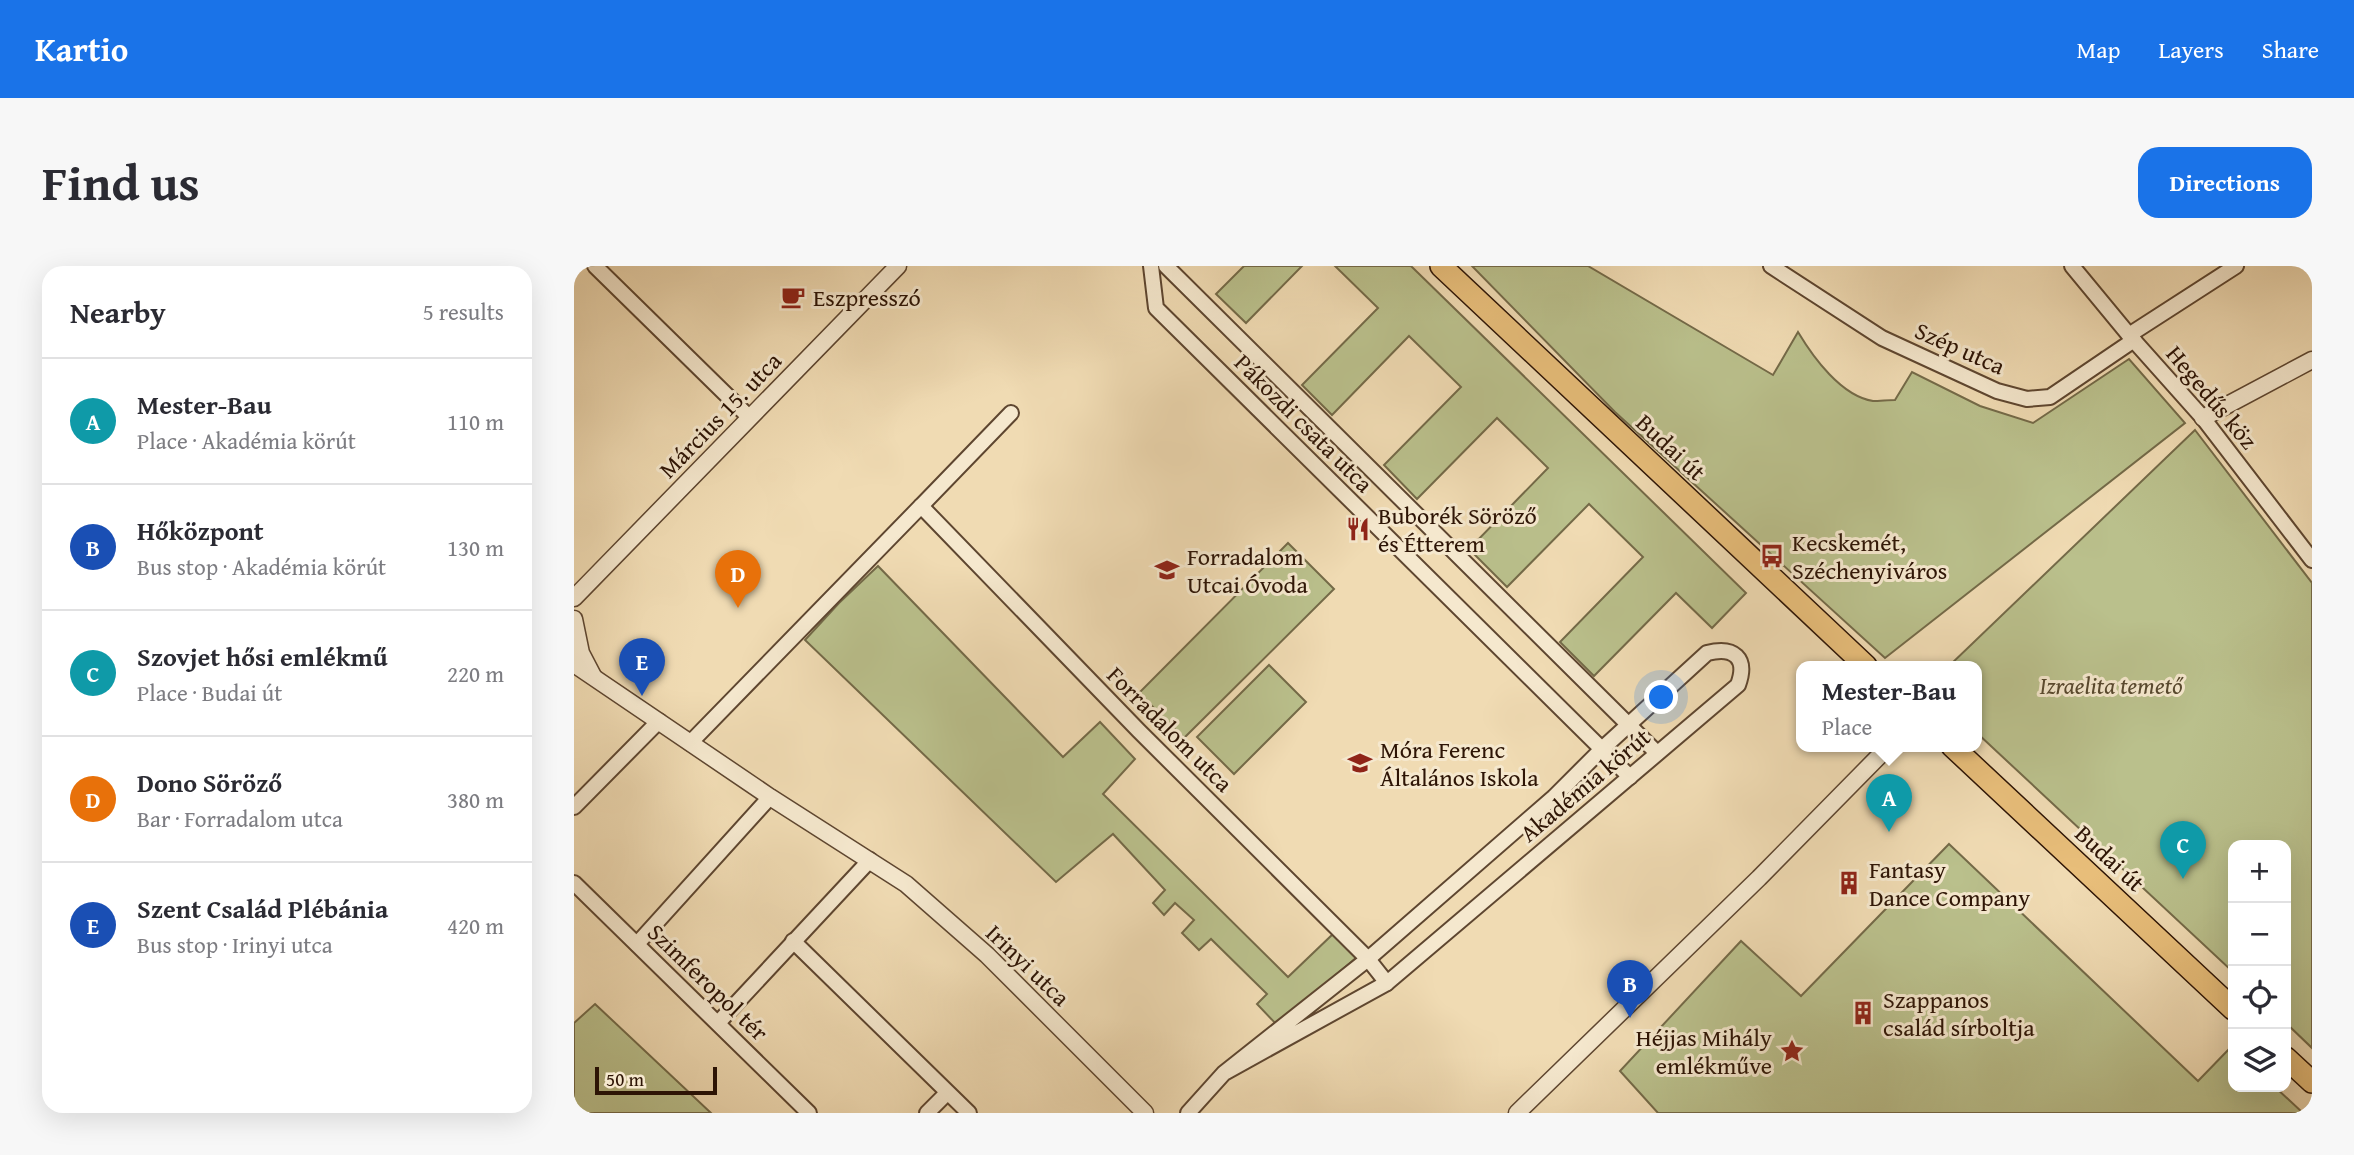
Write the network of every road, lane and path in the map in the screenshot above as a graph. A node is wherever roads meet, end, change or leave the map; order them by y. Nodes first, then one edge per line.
1 (595, 266) edge
2 (898, 266) edge
3 (1151, 266) edge
4 (1166, 266) edge
5 (1441, 266) edge
6 (1771, 266) edge
7 (2072, 266) edge
8 (2236, 266) edge
9 (2131, 337) junction
10 (2312, 360) edge
11 (1011, 413) dead end
12 (749, 417) junction
13 (2203, 418) junction
14 (921, 506) junction
15 (2312, 560) edge
16 (575, 597) edge
17 (574, 616) edge
18 (1861, 661) edge
19 (574, 664) edge
20 (594, 678) junction
21 (659, 721) junction
22 (1629, 724) junction
23 (690, 743) junction
24 (1602, 749) junction
25 (1883, 752) edge
26 (1958, 752) edge
27 (1657, 753) junction
28 (1630, 777) junction
29 (770, 797) junction
30 (574, 807) edge
31 (870, 860) junction
32 (574, 883) edge
33 (793, 941) junction
34 (637, 944) junction
35 (1368, 959) junction
36 (1387, 983) junction
37 (2228, 1004) edge
38 (718, 1023) junction
39 (2291, 1063) edge
40 (1224, 1073) junction
41 (2312, 1082) edge
42 (947, 1093) junction
43 (809, 1113) edge
44 (927, 1113) edge
45 (969, 1113) edge
46 (1144, 1113) edge
47 (1188, 1113) edge
48 (1517, 1113) edge

1 - 12 street
2 - 12 street, Március 15. utca
3 - 24 street, Pákozdi csata utca
4 - 22 street, Pákozdi csata utca
5 - 18 main road, Budai út
6 - 9 street, Szép utca
7 - 9 street, Hegedűs köz
8 - 9 street, Szép utca
9 - 13 street, Hegedűs köz
10 - 13 street
11 - 14 street
12 - 16 street, Március 15. utca
13 - 15 street, Hegedűs köz
14 - 23 street
14 - 35 street, Forradalom utca
16 - 17 street, Március 15. utca
17 - 20 street, Március 15. utca
19 - 20 street, Irinyi utca
20 - 21 street, Irinyi utca
21 - 23 street, Irinyi utca
21 - 30 street
22 - 24 street, Akadémia körút
22 - 27 street, Pákozdi csata utca
22 - 27 street, Akadémia körút
23 - 29 street, Irinyi utca
24 - 28 street, Pákozdi csata utca
24 - 35 street, Akadémia körút
25 - 48 street
26 - 37 main road, Budai út
27 - 28 street, Akadémia körút
28 - 36 street, Akadémia körút
29 - 31 street, Irinyi utca
29 - 34 street
31 - 33 street
31 - 46 street, Irinyi utca
32 - 34 street, Szimferopol tér
33 - 38 street
33 - 42 street
34 - 38 street, Szimferopol tér
35 - 36 street, Forradalom utca
35 - 40 street, Akadémia körút
36 - 40 street, Akadémia körút
38 - 43 street, Szimferopol tér
39 - 41 main road
40 - 47 street
42 - 44 street
42 - 45 street

